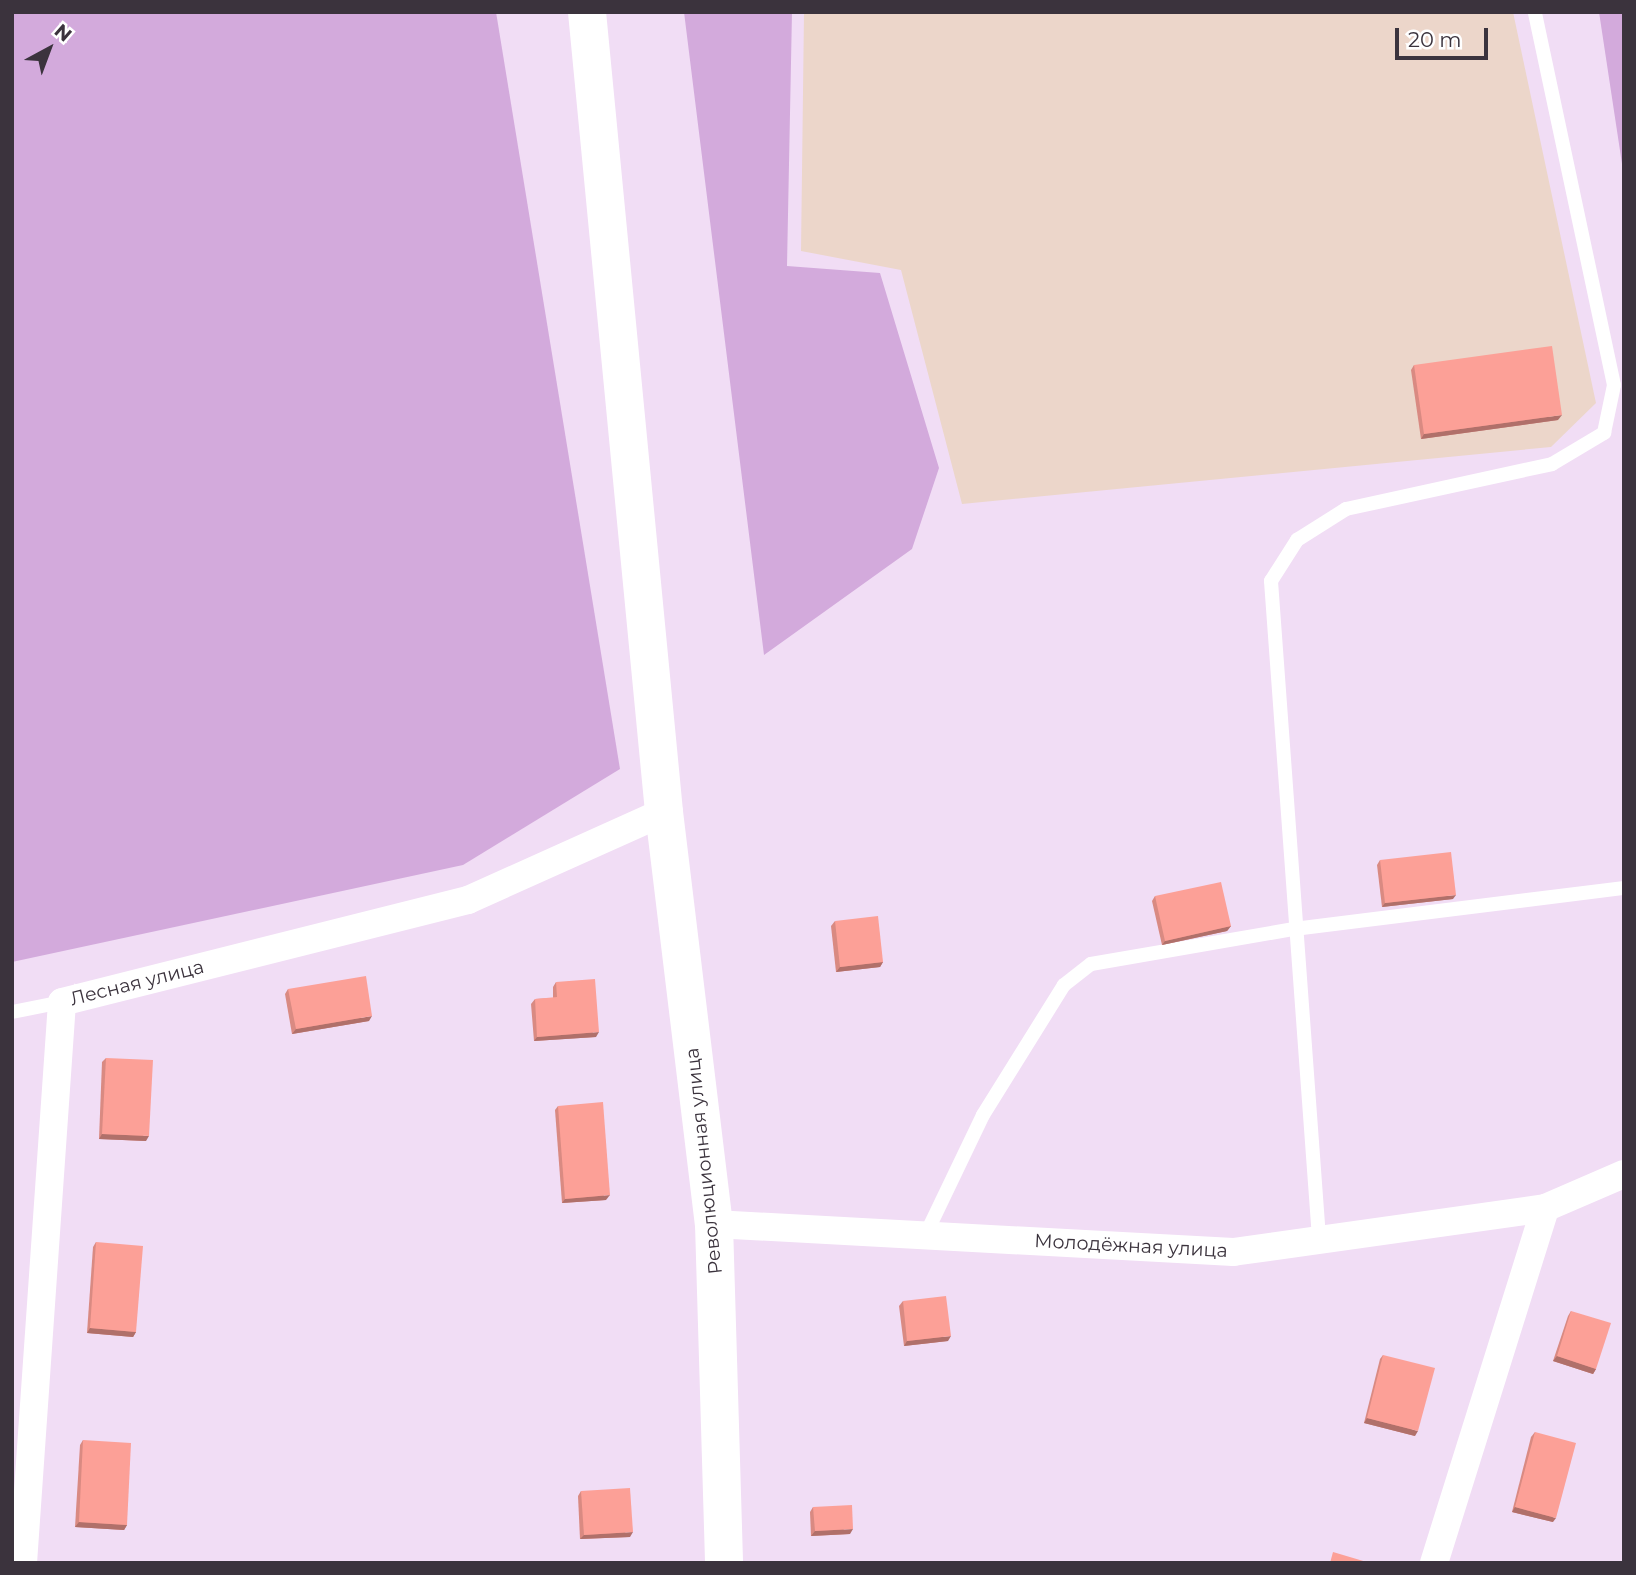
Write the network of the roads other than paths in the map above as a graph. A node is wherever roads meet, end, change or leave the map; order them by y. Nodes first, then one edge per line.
1 (587, 12) edge
2 (1535, 12) edge
3 (664, 807) junction
4 (1624, 888) edge
5 (1294, 929) junction
6 (62, 1002) junction
7 (12, 1012) edge
8 (1624, 1174) edge
9 (1545, 1208) junction
10 (714, 1224) junction
11 (925, 1236) junction
12 (1319, 1238) junction
13 (23, 1563) edge
14 (724, 1563) edge
15 (1434, 1563) edge

1 - 3 street, Революционная улица
2 - 5 lane
3 - 6 street, Лесная улица
3 - 10 street, Революционная улица
4 - 5 lane
5 - 11 lane
5 - 12 lane
6 - 7 lane
6 - 13 street, Лесная улица
8 - 9 street, Молодёжная улица
9 - 12 street, Молодёжная улица
9 - 15 street
10 - 11 street, Молодёжная улица
10 - 14 street, Революционная улица
11 - 12 street, Молодёжная улица

